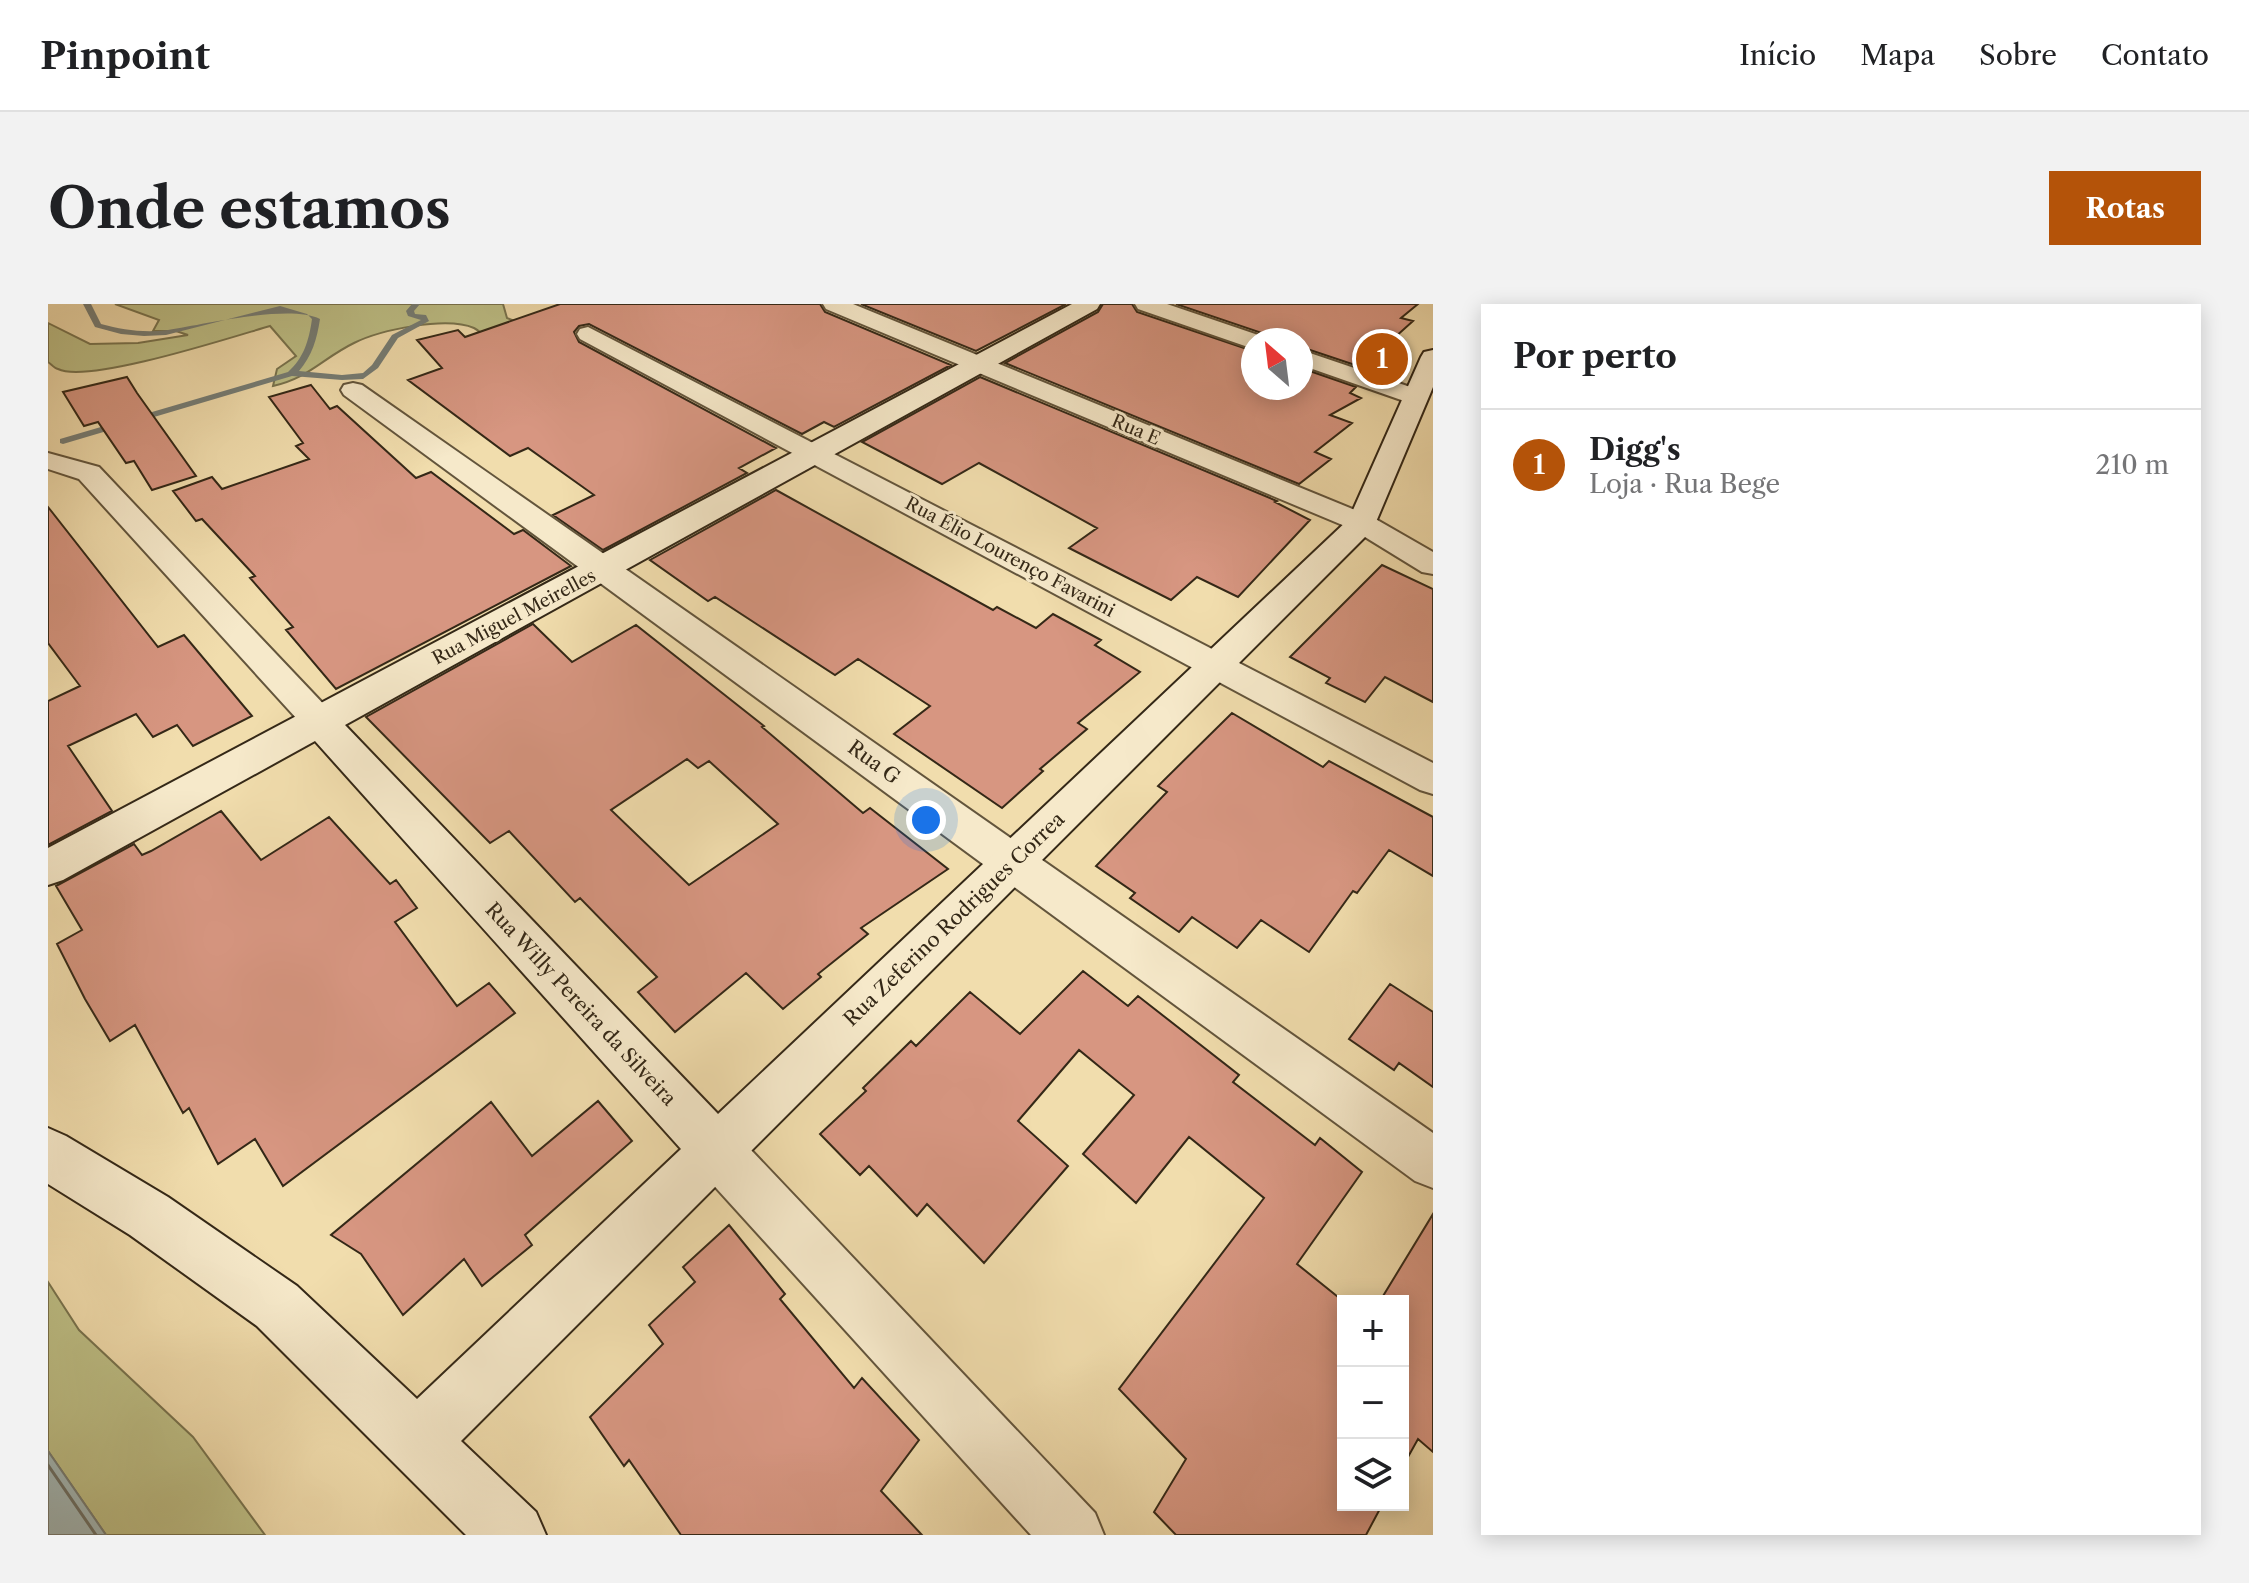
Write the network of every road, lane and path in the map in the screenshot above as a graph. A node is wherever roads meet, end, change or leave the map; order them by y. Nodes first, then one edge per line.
1 (834, 304) edge
2 (1089, 304) edge
3 (1146, 304) edge
4 (588, 334) dead end
5 (1241, 337) edge
6 (1433, 357) edge
7 (1313, 361) edge
8 (979, 364) junction
9 (353, 390) dead end
10 (1416, 397) junction
11 (814, 454) junction
12 (48, 461) edge
13 (1362, 523) junction
14 (1433, 565) edge
15 (604, 569) junction
16 (1215, 665) junction
17 (319, 721) junction
18 (1433, 780) edge
19 (1013, 862) junction
20 (48, 868) edge
21 (716, 1150) junction
22 (48, 1154) edge
23 (1433, 1163) edge
24 (417, 1441) junction
25 (513, 1535) edge
26 (1073, 1535) edge

1 - 8 street, Rua E
2 - 8 street, Rua Miguel Meirelles
3 - 5 street
4 - 11 street, Rua Élio Lourenço Favarini
6 - 10 street, Rua Zeferino Rodrigues Correa
7 - 10 street
8 - 11 street, Rua Miguel Meirelles
8 - 13 street, Rua E
9 - 15 street, Rua G
10 - 13 street, Rua Zeferino Rodrigues Correa
11 - 15 street, Rua Miguel Meirelles
11 - 16 street, Rua Élio Lourenço Favarini
12 - 17 street, Rua Willy Pereira da Silveira
13 - 14 street, Rua E
13 - 16 street, Rua Zeferino Rodrigues Correa
15 - 17 street, Rua Miguel Meirelles
15 - 19 street, Rua G
16 - 18 street, Rua Élio Lourenço Favarini
16 - 19 street, Rua Zeferino Rodrigues Correa
17 - 20 street, Rua Miguel Meirelles
17 - 21 street, Rua Willy Pereira da Silveira
19 - 21 street, Rua Zeferino Rodrigues Correa
19 - 23 street, Rua G
21 - 24 street, Rua Zeferino Rodrigues Correa
21 - 26 street, Rua Willy Pereira da Silveira
22 - 24 street
24 - 25 street

